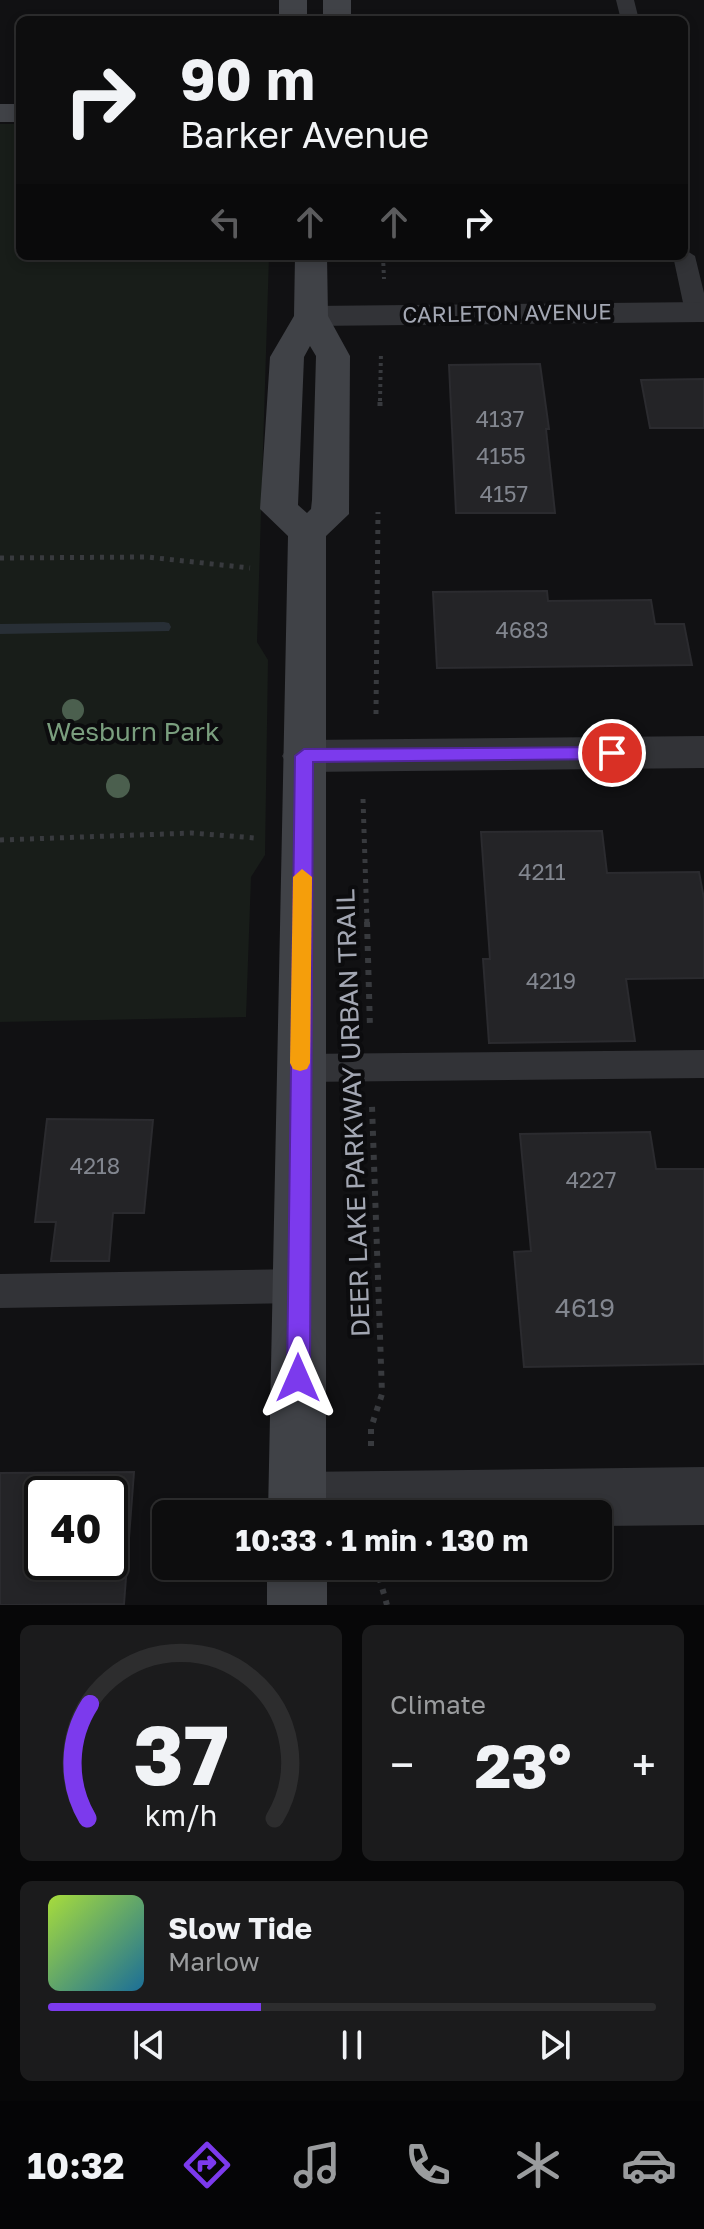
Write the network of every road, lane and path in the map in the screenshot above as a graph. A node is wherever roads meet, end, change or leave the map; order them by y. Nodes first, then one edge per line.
1 (311, 260) edge
2 (383, 260) edge
3 (685, 260) edge
4 (382, 287) dead end
5 (700, 312) edge
6 (311, 316) junction
7 (380, 349) dead end
8 (380, 415) dead end
9 (378, 500) dead end
10 (307, 532) junction
11 (0, 558) edge
12 (250, 568) dead end
13 (376, 720) dead end
14 (704, 752) edge
15 (304, 756) junction
16 (363, 795) dead end
17 (265, 839) dead end
18 (0, 840) edge
19 (704, 1064) edge
20 (372, 1066) junction
21 (300, 1068) junction
22 (299, 1286) junction
23 (0, 1291) edge
24 (371, 1428) dead end
25 (704, 1496) edge
26 (297, 1500) edge
27 (568, 1500) edge
28 (297, 1580) edge
29 (380, 1580) edge
30 (297, 1605) edge
31 (387, 1605) edge

1 - 6 street
2 - 4 path
3 - 5 lane
5 - 6 street, CARLETON AVENUE
6 - 10 street
6 - 10 street
7 - 8 path
9 - 13 path
10 - 15 street
11 - 12 path
14 - 15 street
15 - 21 street
16 - 20 path, DEER LAKE PARKWAY URBAN TRAIL
17 - 18 path
19 - 20 lane
20 - 21 lane
20 - 24 path, DEER LAKE PARKWAY URBAN TRAIL
21 - 22 street
22 - 23 lane
22 - 26 street
25 - 27 street
28 - 30 street
29 - 31 path

